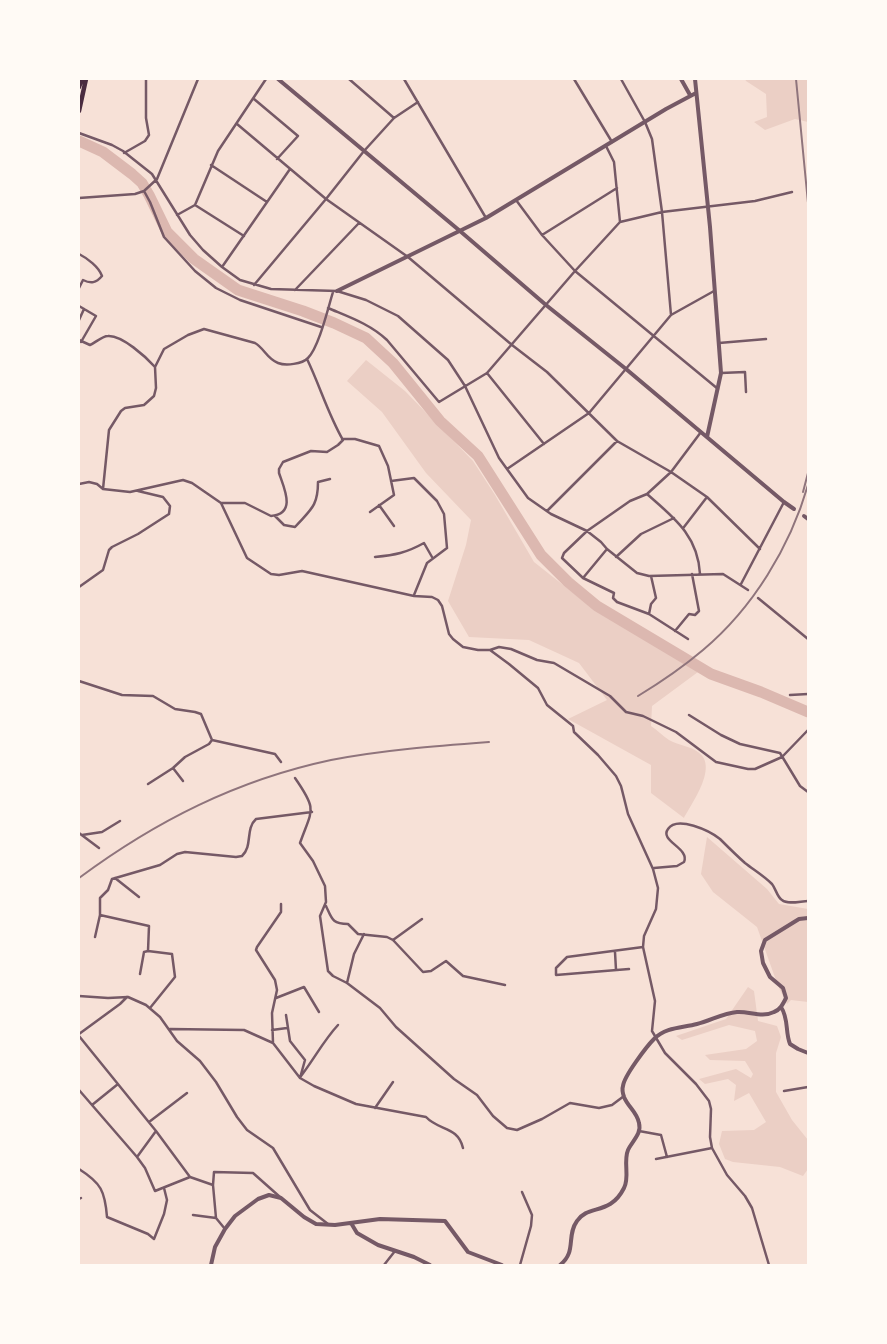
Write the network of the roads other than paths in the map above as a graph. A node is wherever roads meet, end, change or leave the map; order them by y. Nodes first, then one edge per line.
1 (84, 79) edge
2 (146, 79) edge
3 (198, 79) edge
4 (266, 79) edge
5 (278, 79) edge
6 (349, 79) edge
7 (404, 79) edge
8 (574, 79) edge
9 (621, 79) edge
10 (681, 79) edge
11 (695, 79) edge
12 (79, 87) edge
13 (696, 93) junction
14 (690, 95) junction
15 (254, 99) junction
16 (418, 102) junction
17 (79, 111) edge
18 (394, 118) junction
19 (645, 122) junction
20 (237, 124) junction
21 (79, 134) edge
22 (612, 142) junction
23 (606, 146) junction
24 (364, 151) junction
25 (124, 153) junction
26 (278, 158) junction
27 (211, 166) junction
28 (290, 169) junction
29 (157, 179) junction
30 (617, 188) junction
31 (144, 191) junction
32 (792, 192) dead end
33 (79, 198) edge
34 (326, 199) junction
35 (516, 200) junction
36 (267, 202) junction
37 (195, 205) junction
38 (708, 208) junction
39 (662, 212) junction
40 (177, 215) junction
41 (486, 218) junction
42 (620, 222) junction
43 (359, 223) junction
44 (460, 231) junction
45 (542, 235) junction
46 (244, 236) junction
47 (79, 254) edge
48 (408, 257) junction
49 (222, 268) junction
50 (576, 271) junction
51 (254, 285) junction
52 (79, 288) edge
53 (295, 290) junction
54 (335, 291) junction
55 (714, 291) junction
56 (546, 305) junction
57 (79, 306) edge
58 (84, 309) junction
59 (328, 310) junction
60 (671, 315) junction
61 (79, 320) edge
62 (322, 327) junction
63 (654, 336) junction
64 (766, 339) dead end
65 (80, 341) edge
66 (719, 343) junction
67 (512, 345) junction
68 (307, 359) junction
69 (155, 367) junction
70 (626, 369) junction
71 (487, 373) junction
72 (722, 373) junction
73 (465, 386) junction
74 (719, 389) junction
75 (746, 392) dead end
76 (589, 413) junction
77 (701, 432) junction
78 (707, 437) junction
79 (342, 439) junction
80 (617, 441) junction
81 (544, 444) junction
82 (508, 469) junction
83 (671, 472) junction
84 (330, 479) dead end
85 (392, 481) junction
86 (79, 484) edge
87 (102, 489) junction
88 (136, 491) junction
89 (647, 494) junction
90 (707, 497) junction
91 (784, 502) junction
92 (221, 503) junction
93 (379, 505) junction
94 (794, 509) dead end
95 (547, 511) junction
96 (370, 512) dead end
97 (275, 516) junction
98 (674, 518) junction
99 (394, 526) dead end
100 (684, 528) junction
101 (587, 531) junction
102 (607, 549) junction
103 (760, 549) junction
104 (375, 556) dead end
105 (616, 557) junction
106 (432, 558) junction
107 (692, 574) junction
108 (700, 574) junction
109 (651, 576) junction
110 (583, 578) junction
111 (740, 584) junction
112 (79, 587) edge
113 (748, 590) dead end
114 (414, 596) junction
115 (758, 598) dead end
116 (649, 614) junction
117 (675, 631) junction
118 (808, 639) edge
119 (688, 640) dead end
120 (490, 650) junction
121 (79, 681) edge
122 (808, 694) edge
123 (790, 695) dead end
124 (689, 716) dead end
125 (808, 730) edge
126 (212, 740) junction
127 (782, 757) junction
128 (281, 762) dead end
129 (173, 768) junction
130 (295, 778) dead end
131 (183, 781) dead end
132 (148, 784) dead end
133 (808, 792) edge
134 (312, 812) junction
135 (120, 821) dead end
136 (80, 834) edge
137 (99, 848) dead end
138 (653, 868) junction
139 (115, 878) junction
140 (139, 897) dead end
141 (808, 901) edge
142 (281, 904) dead end
143 (325, 904) junction
144 (100, 915) junction
145 (808, 918) edge
146 (422, 919) dead end
147 (364, 934) junction
148 (95, 937) dead end
149 (393, 940) junction
150 (643, 947) junction
151 (148, 951) junction
152 (615, 951) junction
153 (629, 969) dead end
154 (616, 970) junction
155 (140, 974) dead end
156 (347, 984) junction
157 (505, 985) dead end
158 (79, 996) edge
159 (128, 997) junction
160 (276, 998) junction
161 (781, 1007) junction
162 (150, 1008) junction
163 (319, 1012) dead end
164 (286, 1015) dead end
165 (338, 1025) dead end
166 (287, 1028) junction
167 (170, 1029) junction
168 (272, 1030) junction
169 (79, 1035) edge
170 (655, 1038) junction
171 (273, 1042) junction
172 (808, 1053) edge
173 (300, 1078) junction
174 (393, 1082) dead end
175 (118, 1084) junction
176 (808, 1086) edge
177 (79, 1090) edge
178 (784, 1091) dead end
179 (187, 1093) dead end
180 (624, 1096) junction
181 (91, 1105) junction
182 (374, 1108) junction
183 (149, 1122) junction
184 (156, 1131) junction
185 (639, 1131) junction
186 (463, 1148) dead end
187 (712, 1148) junction
188 (137, 1157) junction
189 (667, 1157) junction
190 (656, 1159) dead end
191 (79, 1169) edge
192 (190, 1177) junction
193 (213, 1185) junction
194 (164, 1188) junction
195 (522, 1192) dead end
196 (281, 1198) junction
197 (193, 1215) dead end
198 (216, 1218) junction
199 (351, 1223) junction
200 (330, 1224) junction
201 (225, 1229) junction
202 (396, 1250) junction
203 (211, 1265) edge
204 (384, 1265) edge
205 (430, 1265) edge
206 (502, 1265) edge
207 (520, 1265) edge
208 (560, 1265) edge
209 (769, 1265) edge

1 - 12 highway
1 - 17 highway
2 - 25 street
3 - 29 street
4 - 15 street
5 - 24 street
6 - 18 street
7 - 16 street
8 - 22 street
9 - 19 street
10 - 14 street
11 - 13 street
13 - 14 street
13 - 38 street
14 - 19 street
15 - 20 street
15 - 26 street
16 - 18 street
16 - 41 street
18 - 24 street
19 - 22 street
19 - 39 street
20 - 26 street
20 - 27 street
21 - 25 street
22 - 23 street
23 - 30 street
23 - 35 street
24 - 34 street
24 - 44 street
25 - 29 street
26 - 28 street
27 - 36 street
27 - 37 street
28 - 34 street
28 - 36 street
29 - 31 street
29 - 40 street
30 - 42 street
30 - 45 street
31 - 33 street
31 - 62 street
32 - 38 street
34 - 43 street
34 - 51 street
35 - 41 street
35 - 45 street
36 - 46 street
37 - 40 street
37 - 46 street
38 - 39 street
38 - 55 street
39 - 42 street
39 - 60 street
40 - 49 street
41 - 44 street
42 - 50 street
43 - 48 street
43 - 53 street
44 - 48 street
44 - 56 street
45 - 50 street
46 - 49 street
47 - 52 street
48 - 54 street
48 - 67 street
49 - 51 street
50 - 56 street
50 - 63 street
51 - 53 street
53 - 54 street
54 - 59 street
54 - 73 street
55 - 60 street
55 - 66 street
56 - 67 street
56 - 70 street
57 - 58 street
58 - 61 street
58 - 65 street
59 - 62 street
59 - 73 street
60 - 63 street
62 - 68 street
63 - 70 street
63 - 74 street
64 - 66 street
65 - 69 street
66 - 72 street
67 - 71 street
67 - 76 street
68 - 69 street
68 - 79 street
69 - 87 street
70 - 76 street
70 - 77 street
71 - 73 street
71 - 81 street
72 - 74 street
72 - 75 street
73 - 82 street
74 - 78 street
76 - 80 street
76 - 81 street
77 - 78 street
77 - 83 street
78 - 91 street
79 - 85 street
79 - 97 street
80 - 83 street
80 - 95 street
81 - 82 street
82 - 95 street
83 - 89 street
83 - 90 street
84 - 97 street
85 - 93 street
85 - 106 street
86 - 87 street
87 - 88 street
88 - 92 street
88 - 112 street
89 - 98 street
89 - 101 street
90 - 100 street
90 - 103 street
91 - 94 street
91 - 103 street
92 - 97 street
92 - 114 street
93 - 96 street
93 - 99 street
95 - 101 street
98 - 100 street
98 - 105 street
100 - 108 street
101 - 102 street
101 - 110 street
102 - 105 street
102 - 110 street
103 - 111 street
104 - 106 street
105 - 109 street
106 - 114 street
107 - 108 street
107 - 109 street
107 - 117 street
108 - 111 street
109 - 116 street
110 - 116 street
111 - 113 street
114 - 120 street
115 - 118 street
116 - 117 street
117 - 119 street
120 - 127 street
120 - 138 street
121 - 126 street
122 - 123 street
124 - 127 street
125 - 127 street
126 - 128 street
126 - 129 street
127 - 133 street
129 - 131 street
129 - 132 street
130 - 134 street
134 - 139 street
134 - 143 street
135 - 136 street
136 - 137 street
138 - 141 street
138 - 150 street
139 - 140 street
139 - 144 street
142 - 160 street
143 - 147 street
143 - 156 street
144 - 148 street
144 - 151 street
145 - 161 street
146 - 149 street
147 - 149 street
147 - 156 street
149 - 157 street
150 - 152 street
150 - 170 street
151 - 155 street
151 - 162 street
152 - 154 street
152 - 154 street
153 - 154 street
156 - 180 street
158 - 159 street
159 - 162 street
159 - 169 street
160 - 163 street
160 - 168 street
161 - 170 street
161 - 172 street
162 - 167 street
164 - 166 street
165 - 173 street
166 - 168 street
166 - 173 street
167 - 171 street
167 - 200 street
168 - 171 street
169 - 175 street
170 - 180 street
170 - 187 street
171 - 173 street
173 - 182 street
174 - 182 street
175 - 181 street
175 - 183 street
176 - 178 street
177 - 181 street
179 - 183 street
180 - 185 street
181 - 188 street
182 - 186 street
183 - 184 street
184 - 188 street
184 - 192 street
185 - 189 street
185 - 208 street
187 - 189 street
187 - 209 street
188 - 194 street
189 - 190 street
191 - 194 street
192 - 193 street
192 - 194 street
193 - 196 street
193 - 198 street
195 - 207 street
196 - 200 street
196 - 201 street
197 - 198 street
198 - 201 street
199 - 200 street
199 - 202 street
199 - 206 street
201 - 203 street
202 - 204 street
202 - 205 street

